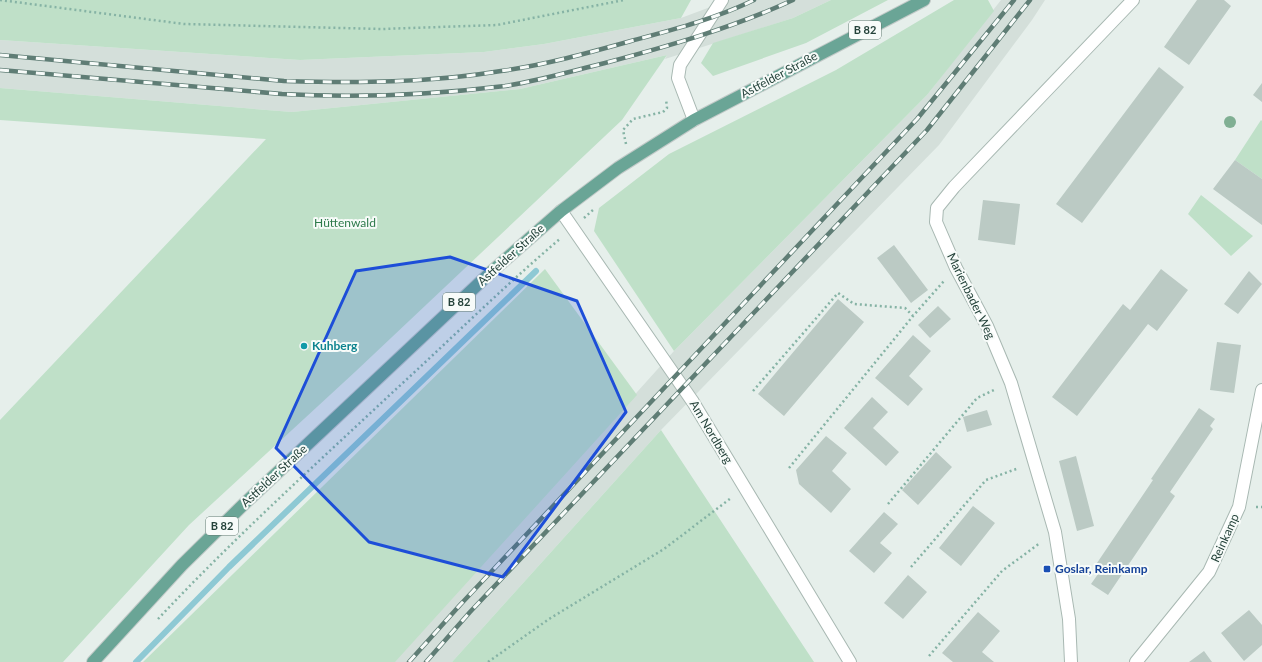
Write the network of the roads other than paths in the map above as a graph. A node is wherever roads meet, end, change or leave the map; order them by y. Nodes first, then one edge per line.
1 (722, 0) edge
2 (924, 0) edge
3 (1133, 0) edge
4 (694, 120) junction
5 (561, 211) junction
6 (1262, 390) edge
7 (93, 662) edge
8 (850, 662) edge
9 (1071, 662) edge
10 (1136, 662) edge

1 - 4 street
2 - 4 main road, Astfelder Straße / B 82
3 - 9 street, Marienbader Weg
4 - 5 main road, Astfelder Straße / B 82
5 - 7 main road, Astfelder Straße / B 82
5 - 8 street, Am Nordberg
6 - 10 street, Reinkamp

